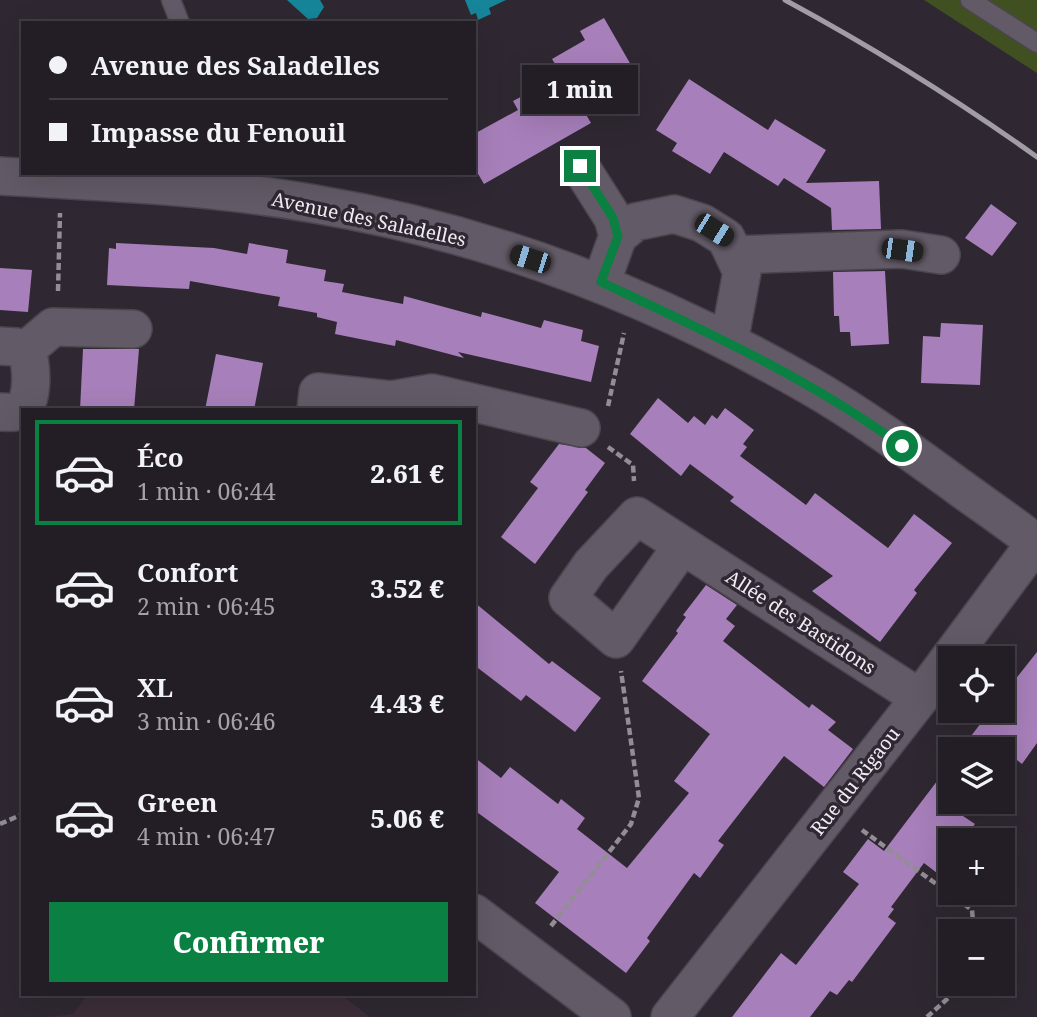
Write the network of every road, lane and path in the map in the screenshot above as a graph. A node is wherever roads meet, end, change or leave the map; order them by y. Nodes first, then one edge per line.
1 (171, 0) edge
2 (970, 0) edge
3 (179, 21) edge
4 (1037, 43) edge
5 (580, 166) dead end
6 (0, 176) edge
7 (61, 179) junction
8 (235, 183) edge
9 (618, 236) junction
10 (734, 255) junction
11 (941, 255) dead end
12 (616, 289) junction
13 (52, 327) junction
14 (133, 329) dead end
15 (729, 342) junction
16 (13, 348) edge
17 (390, 405) edge
18 (25, 408) edge
19 (316, 408) edge
20 (21, 410) edge
21 (0, 412) edge
22 (591, 435) junction
23 (637, 516) junction
24 (1036, 543) edge
25 (682, 546) junction
26 (616, 639) junction
27 (920, 698) junction
28 (833, 808) junction
29 (21, 815) edge
30 (0, 824) edge
31 (476, 915) edge
32 (973, 919) edge
33 (529, 955) junction
34 (952, 996) edge
35 (612, 1017) edge
36 (670, 1017) edge
37 (927, 1017) edge

1 - 3 lane
2 - 4 lane
5 - 9 street
6 - 7 street, Avenue des Saladelles
7 - 8 street, Avenue des Saladelles
7 - 13 path
8 - 12 street, Avenue des Saladelles
9 - 10 street
9 - 12 street
10 - 11 street
10 - 15 street
12 - 15 street, Avenue des Saladelles
12 - 22 path
13 - 14 street
13 - 16 street
15 - 24 street, Avenue des Saladelles
16 - 18 street
17 - 19 street
17 - 22 street
20 - 21 street
22 - 23 path
23 - 25 street, Allée des Bastidons
23 - 26 street
24 - 27 street, Rue du Rigaou
25 - 26 street
25 - 27 street, Allée des Bastidons
26 - 33 path
27 - 28 street, Rue du Rigaou
28 - 32 path
28 - 36 street, Rue du Rigaou
29 - 30 path
31 - 33 street
33 - 35 street
34 - 37 path

